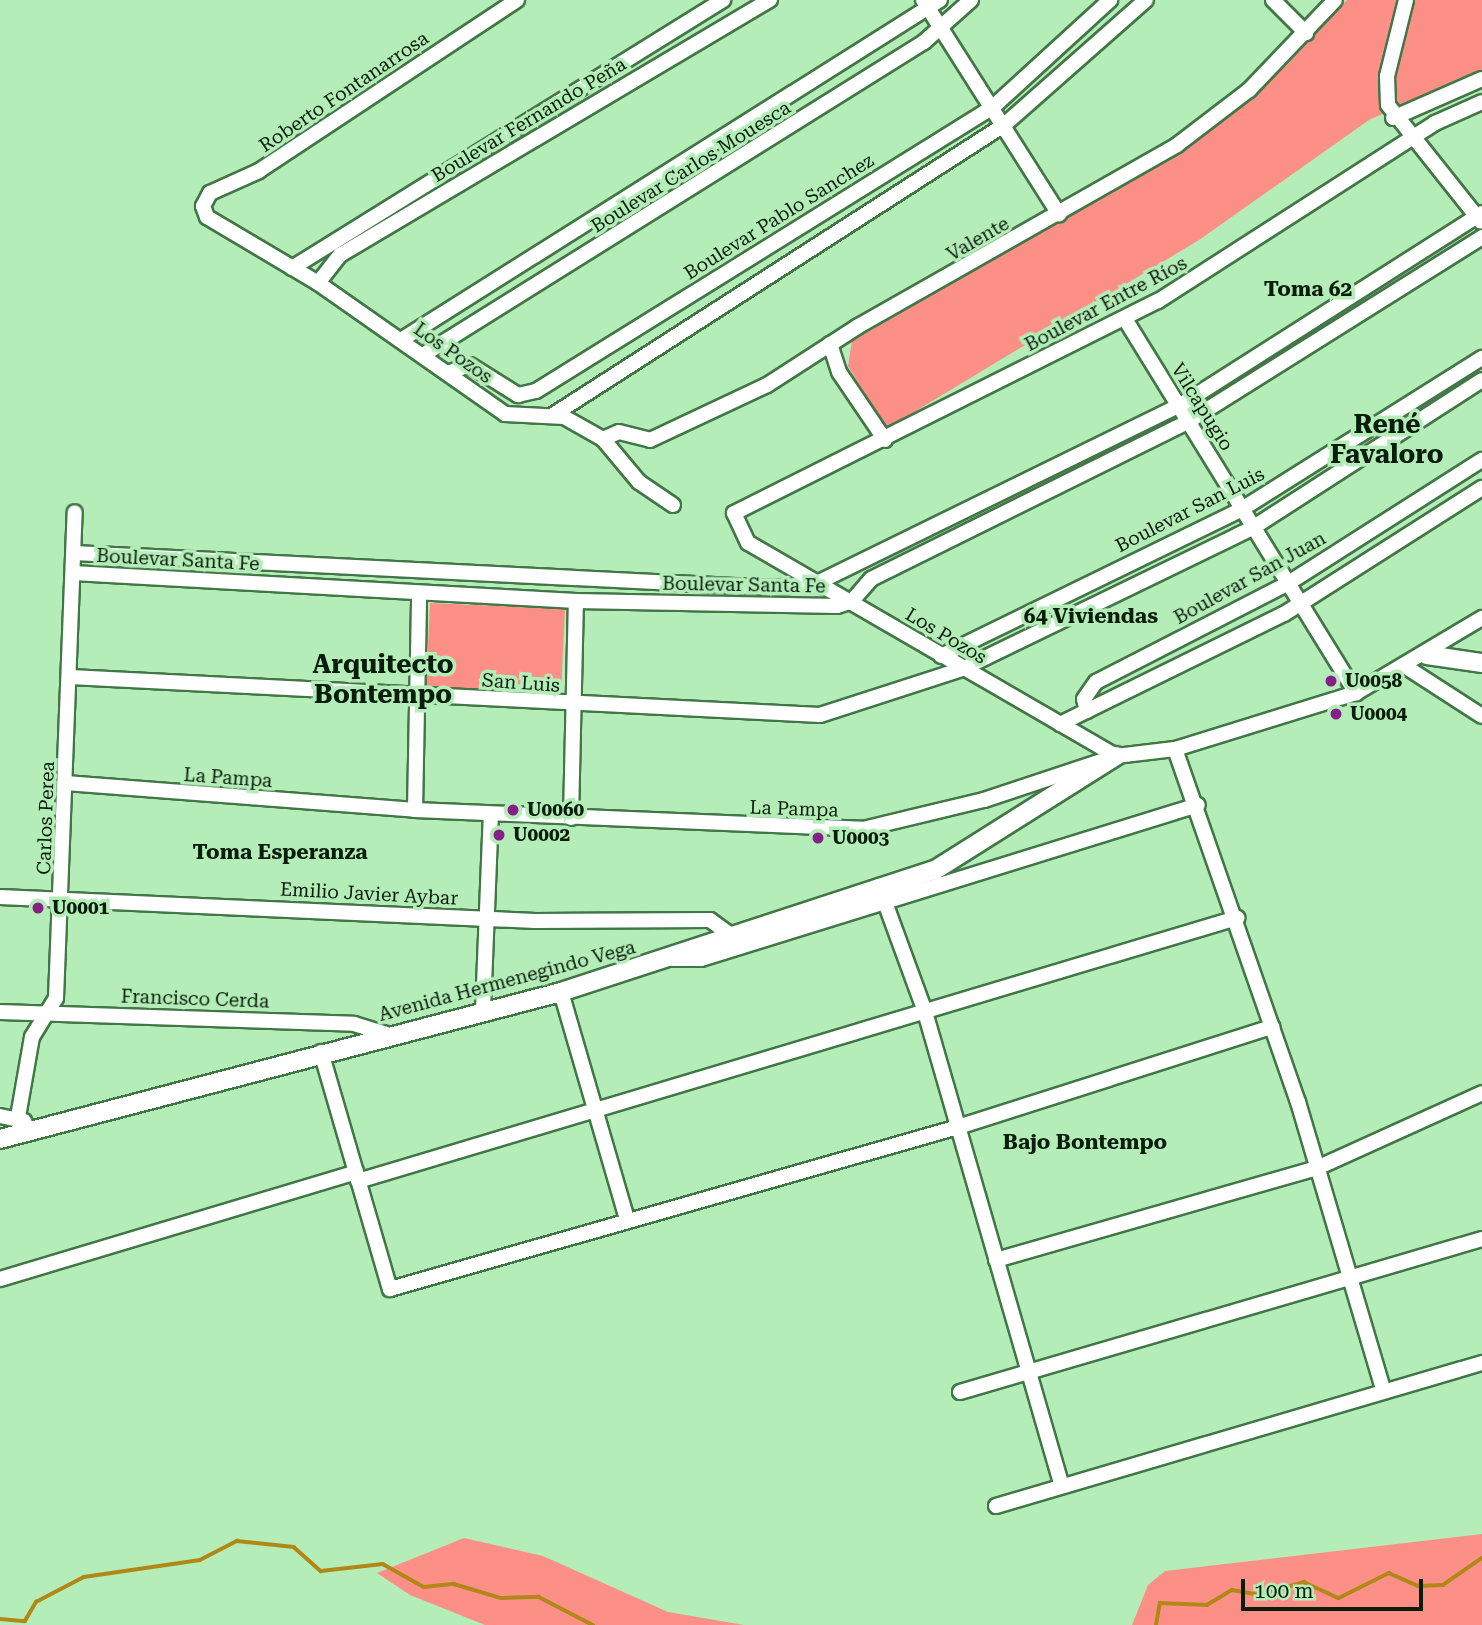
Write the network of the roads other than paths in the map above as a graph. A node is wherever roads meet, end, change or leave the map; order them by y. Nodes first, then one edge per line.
1 (516, 0) edge
2 (723, 0) edge
3 (770, 0) edge
4 (971, 0) edge
5 (1110, 0) edge
6 (1146, 0) edge
7 (1273, 0) edge
8 (1335, 0) edge
9 (1406, 0) edge
10 (931, 4) edge
11 (940, 28) junction
12 (1306, 33) junction
13 (1482, 79) edge
14 (1482, 102) edge
15 (993, 107) junction
16 (1393, 118) junction
17 (1004, 124) junction
18 (1411, 141) junction
19 (1059, 214) junction
20 (207, 217) joint
21 (1480, 217) edge
22 (1482, 237) edge
23 (292, 268) junction
24 (318, 283) junction
25 (1125, 319) junction
26 (401, 340) junction
27 (830, 344) junction
28 (423, 355) junction
29 (1482, 358) edge
30 (447, 373) junction
31 (1482, 380) edge
32 (1179, 406) junction
33 (552, 415) junction
34 (1189, 421) junction
35 (603, 439) junction
36 (885, 440) junction
37 (1482, 460) edge
38 (1482, 488) edge
39 (673, 505) dead end
40 (1242, 509) junction
41 (75, 512) dead end
42 (734, 513) joint
43 (1254, 527) junction
44 (74, 553) junction
45 (74, 573) junction
46 (819, 582) junction
47 (1287, 584) junction
48 (419, 593) junction
49 (576, 601) junction
50 (852, 601) junction
51 (1301, 604) junction
52 (1482, 618) edge
53 (1427, 655) junction
54 (941, 656) junction
55 (1482, 663) edge
56 (1406, 667) junction
57 (962, 669) junction
58 (70, 677) junction
59 (1356, 694) junction
60 (417, 695) junction
61 (574, 706) junction
62 (1087, 711) junction
63 (1482, 716) edge
64 (1060, 724) junction
65 (1175, 748) junction
66 (1116, 756) junction
67 (66, 783) junction
68 (1198, 805) junction
69 (415, 810) junction
70 (491, 814) junction
71 (571, 818) junction
72 (883, 893) junction
73 (0, 897) edge
74 (62, 899) junction
75 (1237, 918) junction
76 (486, 919) junction
77 (731, 935) junction
78 (664, 959) junction
79 (561, 992) junction
80 (483, 1010) junction
81 (0, 1012) edge
82 (925, 1012) junction
83 (47, 1014) junction
84 (1272, 1027) junction
85 (387, 1034) junction
86 (321, 1052) junction
87 (1482, 1093) edge
88 (596, 1109) junction
89 (0, 1116) edge
90 (18, 1117) junction
91 (958, 1127) junction
92 (37, 1129) junction
93 (0, 1139) edge
94 (1317, 1168) junction
95 (357, 1176) junction
96 (627, 1219) junction
97 (1482, 1239) edge
98 (996, 1260) junction
99 (1351, 1278) junction
100 (0, 1279) edge
101 (1482, 1363) edge
102 (1030, 1369) junction
103 (960, 1392) dead end
104 (1384, 1392) junction
105 (1062, 1486) junction
106 (996, 1506) dead end

1 - 20 street, Roberto Fontanarrosa
2 - 23 street, Boulevar Fernando Peña
3 - 24 street, Boulevar Fernando Peña
4 - 11 street, Boulevar Carlos Mouesca
5 - 15 street, Boulevar Pablo Sanchez
6 - 17 street
7 - 12 street
8 - 12 street, Valente
9 - 16 street
10 - 11 street
10 - 26 street, Boulevar Carlos Mouesca
11 - 15 street
11 - 28 street, Boulevar Carlos Mouesca
12 - 19 street, Valente
13 - 16 street
14 - 18 street, Boulevar Entre Ríos
15 - 17 street
15 - 30 street, Boulevar Pablo Sanchez
16 - 18 street
17 - 19 street
17 - 33 street
18 - 21 street
18 - 25 street, Boulevar Entre Ríos
19 - 27 street, Valente
20 - 23 street, Los Pozos
21 - 32 street, Boulevar Santa Fe
22 - 34 street, Boulevar Santa Fe
23 - 24 street, Los Pozos
24 - 26 street, Los Pozos
25 - 32 street, Vilcapugio
25 - 36 street, Boulevar Entre Ríos
26 - 28 street, Los Pozos
27 - 35 street, Valente
27 - 36 street
28 - 30 street, Los Pozos
29 - 40 street, Boulevar San Luis
30 - 33 street, Los Pozos
31 - 43 street
32 - 34 street, Vilcapugio
32 - 46 street, Boulevar Santa Fe
33 - 35 street, Los Pozos
34 - 40 street, Vilcapugio
34 - 50 street, Boulevar Santa Fe
35 - 39 street, Los Pozos
36 - 42 street, Boulevar Entre Ríos
37 - 47 street, Boulevar San Juan
38 - 51 street
40 - 43 street, Vilcapugio
40 - 54 street, Boulevar San Luis
41 - 44 street, Carlos Perea
42 - 46 street, Los Pozos
43 - 47 street, Vilcapugio
43 - 57 street
44 - 45 street, Carlos Perea
44 - 46 street, Boulevar Santa Fe
45 - 48 street, Boulevar Santa Fe
45 - 58 street, Carlos Perea
46 - 50 street, Los Pozos
47 - 51 street, Vilcapugio
47 - 62 street, Boulevar San Juan
48 - 49 street, Boulevar Santa Fe
48 - 60 street
49 - 50 street, Boulevar Santa Fe
49 - 61 street
50 - 54 street, Los Pozos
51 - 59 street, Vilcapugio
51 - 62 street
52 - 53 street, La Pampa
53 - 55 street
53 - 56 street, La Pampa
54 - 57 street, Los Pozos
56 - 59 street, La Pampa
56 - 63 street
57 - 61 street, San Luis
57 - 64 street, Los Pozos
58 - 60 street, San Luis
58 - 67 street, Carlos Perea
59 - 65 street, La Pampa
60 - 61 street, San Luis
60 - 69 street
61 - 71 street
62 - 64 street
64 - 66 street, Los Pozos
65 - 66 street, La Pampa
65 - 68 street
66 - 71 street, La Pampa
66 - 72 street, Avenida Hermenegindo Vega
67 - 69 street, La Pampa
67 - 74 street, Carlos Perea
68 - 72 street
68 - 75 street
69 - 70 street, La Pampa
70 - 71 street, La Pampa
70 - 76 street
72 - 77 street, Avenida Hermenegindo Vega
72 - 78 street
72 - 82 street
73 - 74 street, Emilio Javier Aybar
74 - 76 street, Emilio Javier Aybar
74 - 83 street, Carlos Perea
75 - 82 street
75 - 84 street
76 - 77 street, Emilio Javier Aybar
76 - 80 street
77 - 78 street, Avenida Hermenegindo Vega
78 - 79 street, Avenida Hermenegindo Vega
79 - 80 street, Avenida Hermenegindo Vega
79 - 88 street
80 - 85 street, Avenida Hermenegindo Vega
81 - 83 street, Francisco Cerda
82 - 88 street
82 - 91 street
83 - 85 street, Francisco Cerda
83 - 90 street, Carlos Perea
84 - 91 street
84 - 94 street
85 - 86 street, Avenida Hermenegindo Vega
86 - 92 street, Avenida Hermenegindo Vega
86 - 95 street
87 - 94 street
88 - 95 street
88 - 96 street
89 - 90 street
90 - 92 street
91 - 96 street
91 - 98 street
92 - 93 street, Avenida Hermenegindo Vega
94 - 98 street
94 - 99 street
95 - 96 street
95 - 100 street
97 - 99 street
98 - 102 street
99 - 102 street
99 - 104 street
101 - 104 street
102 - 103 street
102 - 105 street
104 - 105 street
105 - 106 street

